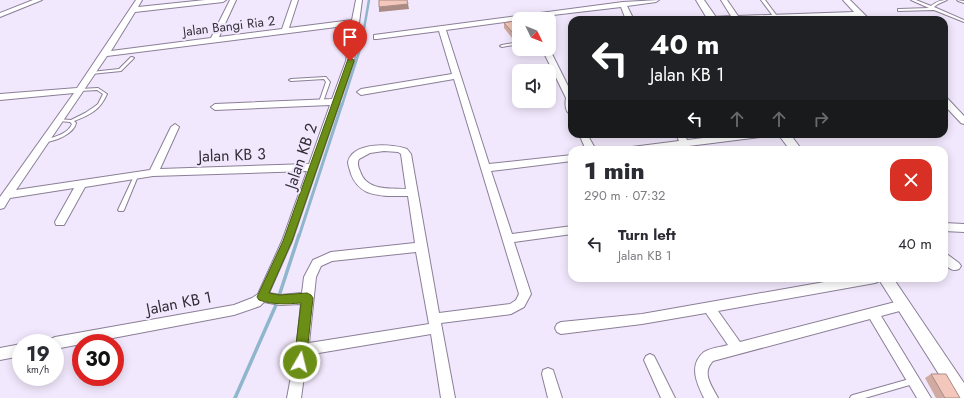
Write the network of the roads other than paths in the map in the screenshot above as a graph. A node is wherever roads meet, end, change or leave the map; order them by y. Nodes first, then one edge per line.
1 (39, 0) edge
2 (139, 0) edge
3 (223, 0) edge
4 (233, 0) edge
5 (295, 0) edge
6 (359, 0) edge
7 (656, 0) edge
8 (700, 0) edge
9 (724, 0) edge
10 (763, 0) edge
11 (846, 0) edge
12 (913, 0) edge
13 (945, 0) edge
14 (959, 0) edge
15 (964, 2) edge
16 (623, 4) junction
17 (933, 9) junction
18 (133, 10) junction
19 (899, 10) dead end
20 (556, 14) edge
21 (860, 14) joint
22 (0, 15) edge
23 (628, 16) edge
24 (711, 16) edge
25 (735, 16) edge
26 (775, 16) edge
27 (818, 16) edge
28 (512, 20) edge
29 (964, 21) edge
30 (356, 22) junction
31 (442, 29) junction
32 (285, 31) junction
33 (377, 37) dead end
34 (214, 40) junction
35 (512, 44) edge
36 (502, 46) dead end
37 (105, 54) junction
38 (550, 56) edge
39 (132, 58) dead end
40 (91, 73) junction
41 (457, 76) junction
42 (291, 80) dead end
43 (80, 90) junction
44 (361, 92) dead end
45 (568, 92) edge
46 (0, 97) edge
47 (321, 102) junction
48 (336, 102) junction
49 (948, 104) edge
50 (215, 108) dead end
51 (59, 120) junction
52 (71, 121) junction
53 (964, 121) edge
54 (175, 127) dead end
55 (682, 138) edge
56 (726, 138) edge
57 (44, 142) junction
58 (684, 143) junction
59 (662, 146) edge
60 (568, 158) edge
61 (313, 167) junction
62 (486, 168) junction
63 (153, 174) junction
64 (136, 176) junction
65 (82, 184) junction
66 (412, 193) junction
67 (6, 195) junction
68 (0, 205) edge
69 (121, 210) dead end
70 (60, 222) dead end
71 (948, 227) edge
72 (964, 228) edge
73 (568, 231) edge
74 (508, 239) junction
75 (420, 247) junction
76 (948, 260) edge
77 (955, 266) dead end
78 (852, 282) edge
79 (888, 282) edge
80 (307, 298) junction
81 (272, 299) junction
82 (903, 304) junction
83 (709, 307) junction
84 (873, 314) junction
85 (435, 323) junction
86 (561, 328) dead end
87 (64, 341) edge
88 (737, 348) junction
89 (302, 350) junction
90 (12, 352) edge
91 (0, 354) edge
92 (650, 360) dead end
93 (548, 374) dead end
94 (914, 381) junction
95 (294, 398) edge
96 (448, 398) edge
97 (555, 398) edge
98 (668, 398) edge
99 (711, 398) edge
100 (853, 398) edge
101 (924, 398) edge
102 (964, 398) edge

1 - 22 street
2 - 18 street
3 - 18 street
4 - 34 street
5 - 32 street
6 - 30 street, Jalan KB 2
7 - 16 street
8 - 24 street
9 - 25 street
10 - 26 lane
11 - 21 street
12 - 17 lane
13 - 17 lane
14 - 15 lane
16 - 20 street
16 - 23 street
17 - 19 lane
17 - 29 lane
18 - 37 street
21 - 27 street
28 - 31 street
30 - 32 street, Jalan Bangi Ria 2
30 - 48 street, Jalan KB 2
31 - 33 street
31 - 41 street
32 - 34 street, Jalan Bangi Ria 2
34 - 37 street, Jalan Bangi Ria 2
35 - 36 lane
37 - 40 street
38 - 45 street
39 - 40 lane
40 - 43 street
41 - 44 street
41 - 62 street
42 - 47 lane
43 - 46 street
43 - 51 street
43 - 52 lane
47 - 48 street
47 - 50 street
48 - 61 street, Jalan KB 2
49 - 53 street
51 - 52 lane
51 - 57 street
52 - 57 lane
54 - 63 street
55 - 58 street
56 - 58 street
57 - 67 street
58 - 59 street
60 - 62 street
61 - 63 street, Jalan KB 3
61 - 81 street, Jalan KB 2
62 - 74 street
63 - 64 street, Jalan KB 3
64 - 65 street, Jalan KB 3
64 - 69 lane
65 - 67 street, Jalan KB 3
65 - 70 street
66 - 66 street
66 - 75 street
67 - 68 street
71 - 72 street
73 - 74 street
74 - 85 street
75 - 80 street
75 - 85 street
76 - 77 street
78 - 83 street
79 - 82 street
80 - 81 street, Jalan KB 1
80 - 89 street
81 - 87 street, Jalan KB 1
82 - 84 street
82 - 102 street
83 - 86 street
83 - 88 street
84 - 88 street
84 - 94 street
85 - 89 street
85 - 96 street
88 - 99 street
89 - 95 street
90 - 91 street
92 - 98 street
93 - 97 street
94 - 100 lane
94 - 101 street

